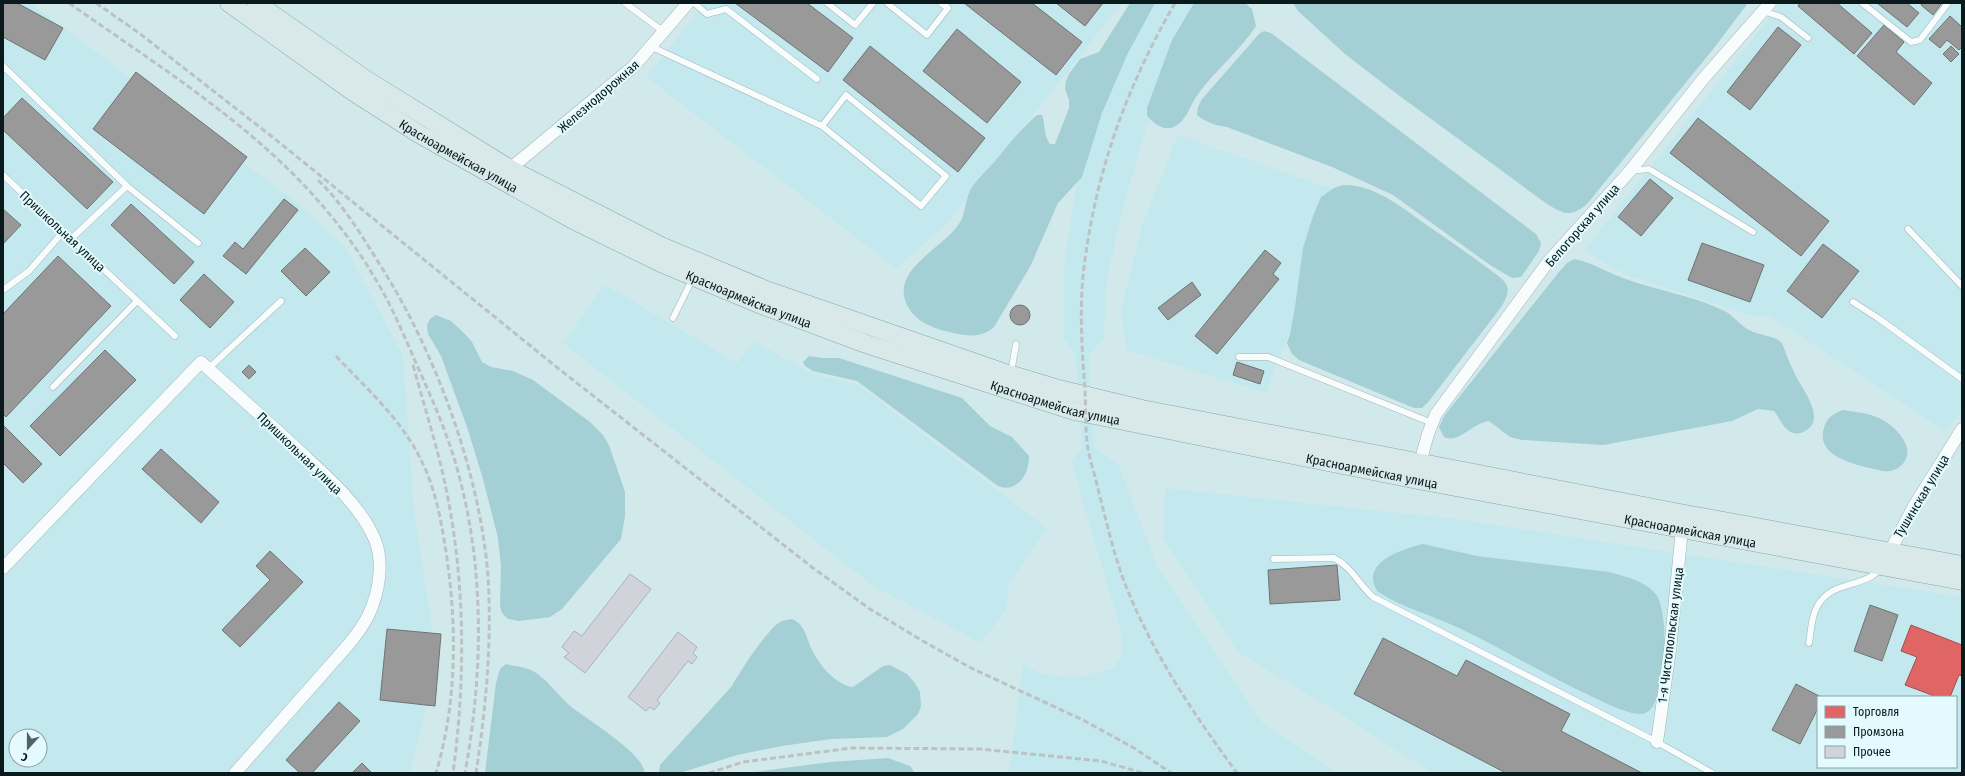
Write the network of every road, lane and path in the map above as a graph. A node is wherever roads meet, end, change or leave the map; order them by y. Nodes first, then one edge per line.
1 (229, 3) edge
2 (256, 3) edge
3 (625, 3) edge
4 (688, 3) edge
5 (694, 3) edge
6 (827, 3) edge
7 (873, 3) edge
8 (887, 3) edge
9 (941, 3) edge
10 (1862, 3) edge
11 (1948, 3) edge
12 (1767, 7) edge
13 (665, 32) junction
14 (1808, 38) dead end
15 (652, 47) junction
16 (3, 66) edge
17 (817, 79) dead end
18 (822, 126) junction
19 (1630, 171) junction
20 (503, 174) junction
21 (3, 175) edge
22 (127, 186) junction
23 (1908, 229) dead end
24 (63, 232) junction
25 (1753, 232) dead end
26 (71, 240) junction
27 (198, 243) dead end
28 (694, 277) junction
29 (1962, 286) edge
30 (3, 290) edge
31 (137, 301) junction
32 (281, 301) dead end
33 (1853, 302) dead end
34 (673, 318) dead end
35 (175, 336) dead end
36 (1016, 344) dead end
37 (1239, 357) dead end
38 (205, 365) junction
39 (1010, 374) junction
40 (1962, 379) edge
41 (53, 387) dead end
42 (1432, 423) junction
43 (1962, 429) edge
44 (1420, 463) junction
45 (1682, 529) junction
46 (1274, 558) dead end
47 (1886, 559) junction
48 (1962, 565) edge
49 (3, 568) edge
50 (1962, 581) edge
51 (1809, 643) dead end
52 (1657, 742) junction
53 (235, 773) edge
54 (1712, 773) edge

1 - 20 main road, Красноармейская улица
2 - 20 main road, Красноармейская улица
3 - 13 lane
4 - 13 street, Железнодорожная
5 - 17 lane
6 - 7 lane
8 - 9 lane
10 - 11 lane
12 - 14 lane
12 - 19 street, Белогорская улица
13 - 15 street, Железнодорожная
15 - 18 lane
15 - 20 street, Железнодорожная
16 - 22 lane
18 - 18 lane
19 - 25 lane
19 - 42 street, Белогорская улица
20 - 28 main road, Красноармейская улица
20 - 39 main road, Красноармейская улица
21 - 24 lane, Пришкольная улица
22 - 26 lane
22 - 27 lane
23 - 29 lane
24 - 26 lane, Пришкольная улица
24 - 30 lane
26 - 31 lane, Пришкольная улица
28 - 34 lane
28 - 45 main road, Красноармейская улица
31 - 35 lane, Пришкольная улица
31 - 41 lane
32 - 38 lane
33 - 40 lane
36 - 39 lane
37 - 42 lane
38 - 49 street
38 - 53 street, Пришкольная улица
39 - 44 main road, Красноармейская улица
42 - 44 street, Белогорская улица
43 - 47 street, Тушинская улица
44 - 47 main road, Красноармейская улица
45 - 47 main road, Красноармейская улица
45 - 52 street, 1-я Чистопольская улица
46 - 52 lane
47 - 48 main road, Красноармейская улица
47 - 50 main road, Красноармейская улица
47 - 51 lane
52 - 54 lane

